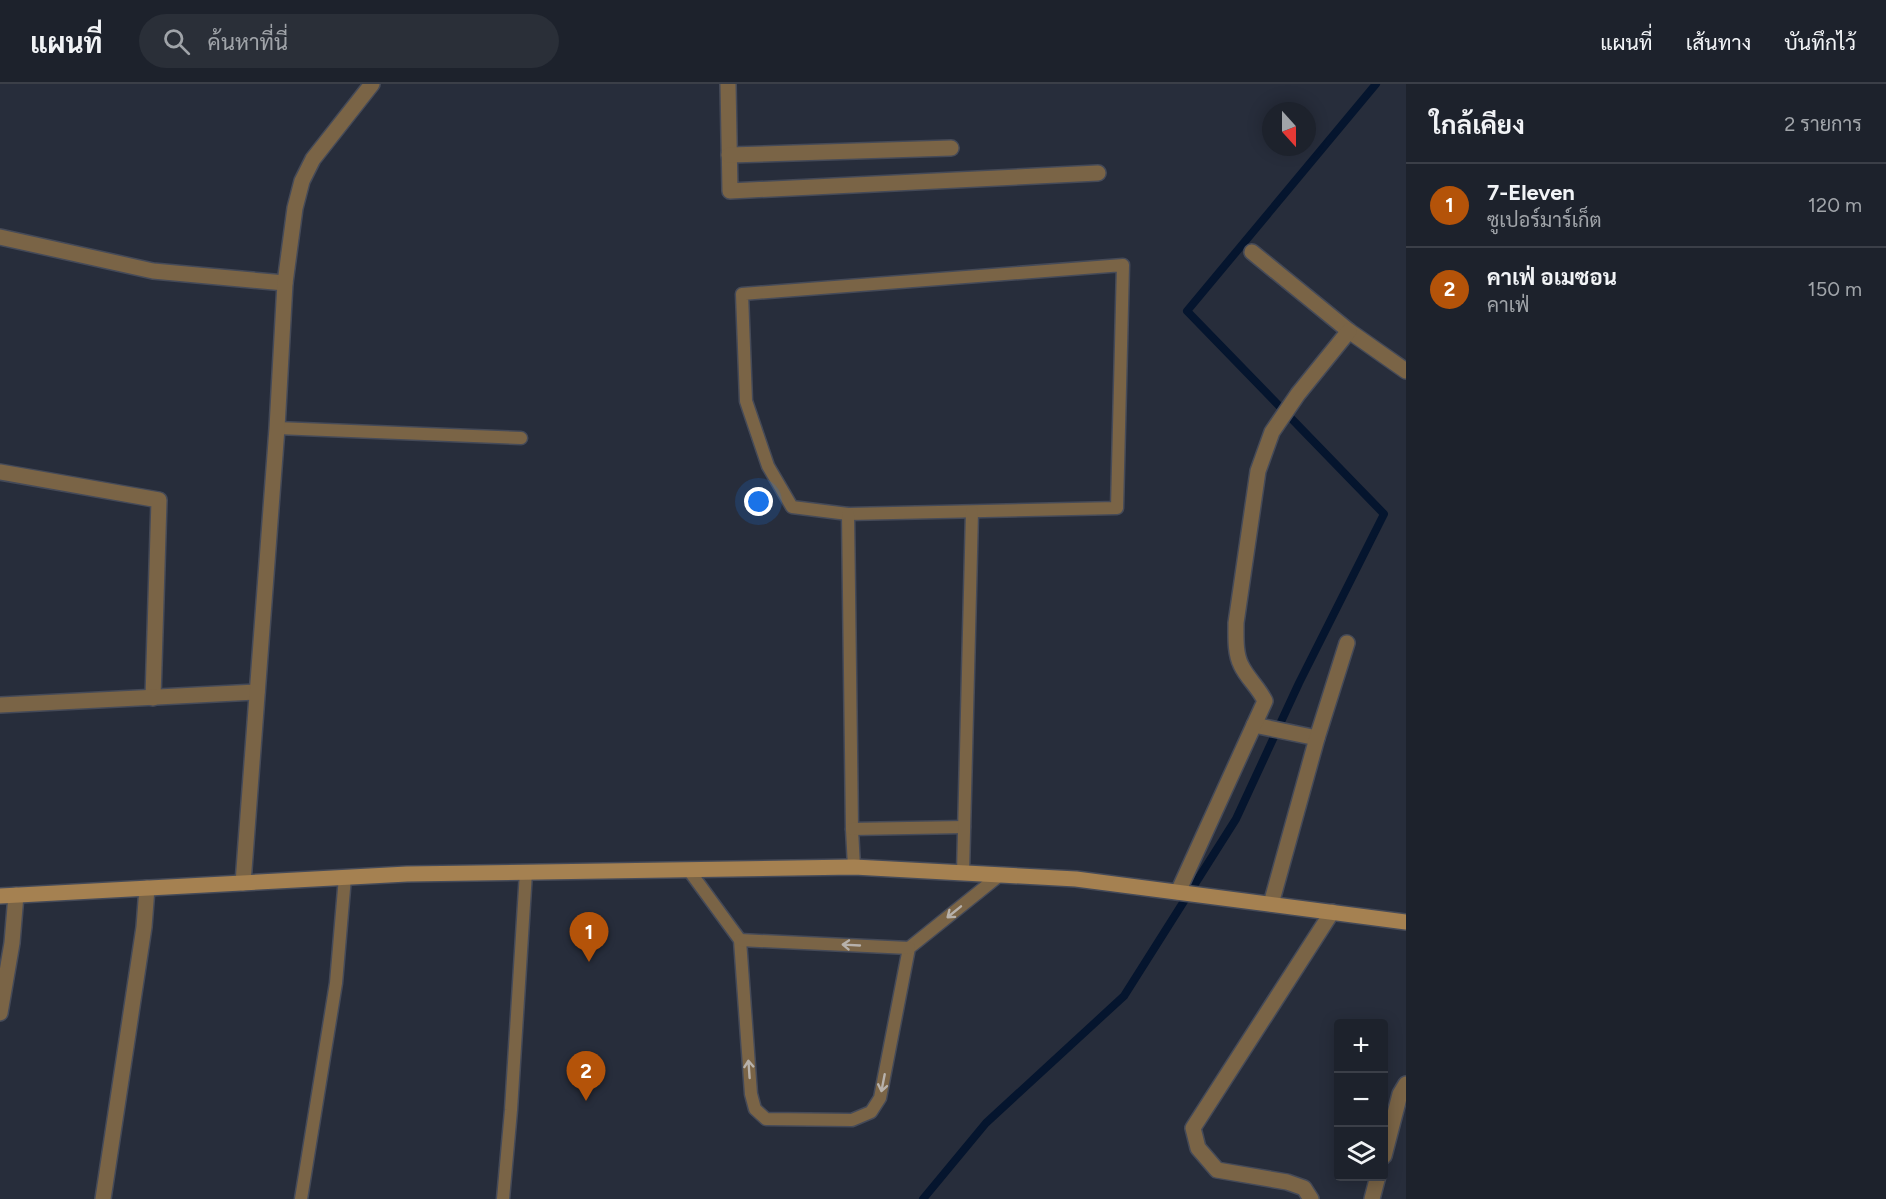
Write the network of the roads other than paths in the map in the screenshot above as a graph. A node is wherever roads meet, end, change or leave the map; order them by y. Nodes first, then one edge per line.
1 (372, 84) edge
2 (728, 84) edge
3 (951, 148) dead end
4 (729, 155) junction
5 (1098, 173) dead end
6 (0, 237) edge
7 (1252, 252) dead end
8 (285, 283) junction
9 (1349, 331) junction
10 (1406, 371) edge
11 (277, 428) junction
12 (521, 438) dead end
13 (0, 472) edge
14 (972, 512) junction
15 (848, 514) junction
16 (1347, 643) dead end
17 (257, 693) junction
18 (153, 698) junction
19 (0, 705) edge
20 (1259, 726) junction
21 (1317, 738) junction
22 (964, 827) junction
23 (852, 829) junction
24 (854, 867) junction
25 (688, 869) junction
26 (526, 872) junction
27 (963, 873) junction
28 (1000, 875) junction
29 (345, 877) junction
30 (243, 883) junction
31 (147, 888) junction
32 (1178, 892) junction
33 (16, 895) junction
34 (0, 896) edge
35 (1270, 904) junction
36 (1332, 912) junction
37 (1406, 922) edge
38 (740, 940) junction
39 (909, 948) junction
40 (0, 1013) edge
41 (1406, 1084) edge
42 (1388, 1138) edge
43 (1377, 1181) edge
44 (103, 1199) edge
45 (301, 1199) edge
46 (503, 1199) edge
47 (1311, 1199) edge
48 (1372, 1199) edge

1 - 8 street
2 - 4 street
3 - 4 street
4 - 5 street
6 - 8 street
7 - 9 street
8 - 11 street
9 - 10 street
9 - 20 street
11 - 12 lane
11 - 17 street
13 - 18 street
14 - 15 lane
14 - 15 lane
14 - 22 lane
15 - 23 lane
16 - 21 street
17 - 18 street
17 - 30 street
18 - 19 street
20 - 21 street
20 - 32 street
21 - 35 street
22 - 23 lane
22 - 27 lane
23 - 24 lane
24 - 25 main road
24 - 27 main road
25 - 26 main road
25 - 38 lane
26 - 29 main road
26 - 46 lane
27 - 28 main road
28 - 32 main road
28 -> 39 lane
29 - 30 main road
29 - 45 lane
30 - 31 main road
31 - 33 main road
31 - 44 street
32 - 35 main road
33 - 34 main road
33 - 40 street
35 - 36 main road
36 - 37 main road
36 - 47 street
39 -> 38 lane
39 -> 38 lane
41 - 42 street
43 - 48 street

